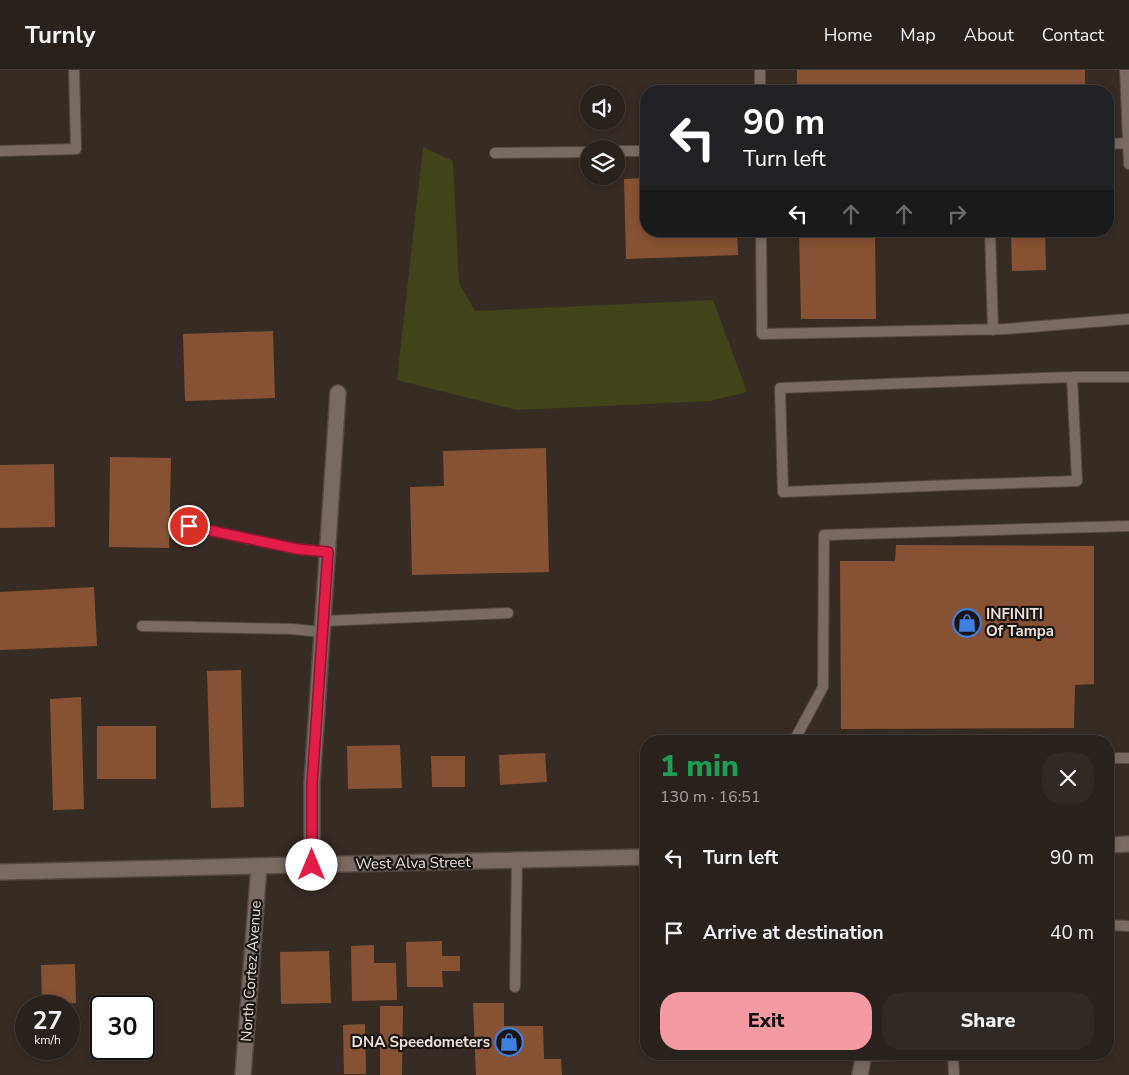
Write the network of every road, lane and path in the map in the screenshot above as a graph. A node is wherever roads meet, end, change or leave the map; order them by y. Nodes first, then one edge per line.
1 (74, 70) edge
2 (760, 70) edge
3 (1125, 70) edge
4 (760, 85) edge
5 (1128, 143) edge
6 (1114, 144) edge
7 (0, 151) edge
8 (625, 151) edge
9 (640, 151) edge
10 (580, 152) edge
11 (494, 153) dead end
12 (1129, 164) edge
13 (761, 237) edge
14 (990, 237) edge
15 (1129, 319) edge
16 (993, 330) junction
17 (1072, 377) junction
18 (1129, 377) edge
19 (338, 393) dead end
20 (189, 526) dead end
21 (1129, 526) edge
22 (328, 552) junction
23 (508, 613) dead end
24 (142, 626) dead end
25 (322, 626) junction
26 (797, 735) edge
27 (1114, 758) edge
28 (1129, 758) edge
29 (1129, 844) edge
30 (1114, 845) edge
31 (640, 857) edge
32 (517, 860) junction
33 (312, 865) junction
34 (260, 866) junction
35 (0, 872) edge
36 (1114, 925) edge
37 (1129, 926) edge
38 (515, 988) dead end
39 (863, 1060) edge
40 (953, 1060) edge
41 (243, 1075) edge
42 (860, 1075) edge
43 (954, 1075) edge

1 - 7 lane
2 - 4 lane
3 - 5 lane
5 - 6 lane
5 - 12 lane
8 - 9 lane
10 - 11 lane
13 - 16 lane
14 - 16 lane
15 - 16 lane
17 - 17 lane
17 - 18 lane
19 - 22 street
20 - 22 lane
21 - 26 lane
22 - 25 street
23 - 25 lane
24 - 25 lane
25 - 33 street
27 - 28 lane
29 - 30 street
31 - 32 street, West Alva Street
32 - 33 street, West Alva Street
32 - 38 lane
33 - 34 street, West Alva Street
34 - 35 street, West Alva Street
34 - 41 street, North Cortez Avenue
36 - 37 lane
39 - 42 street
40 - 43 lane

